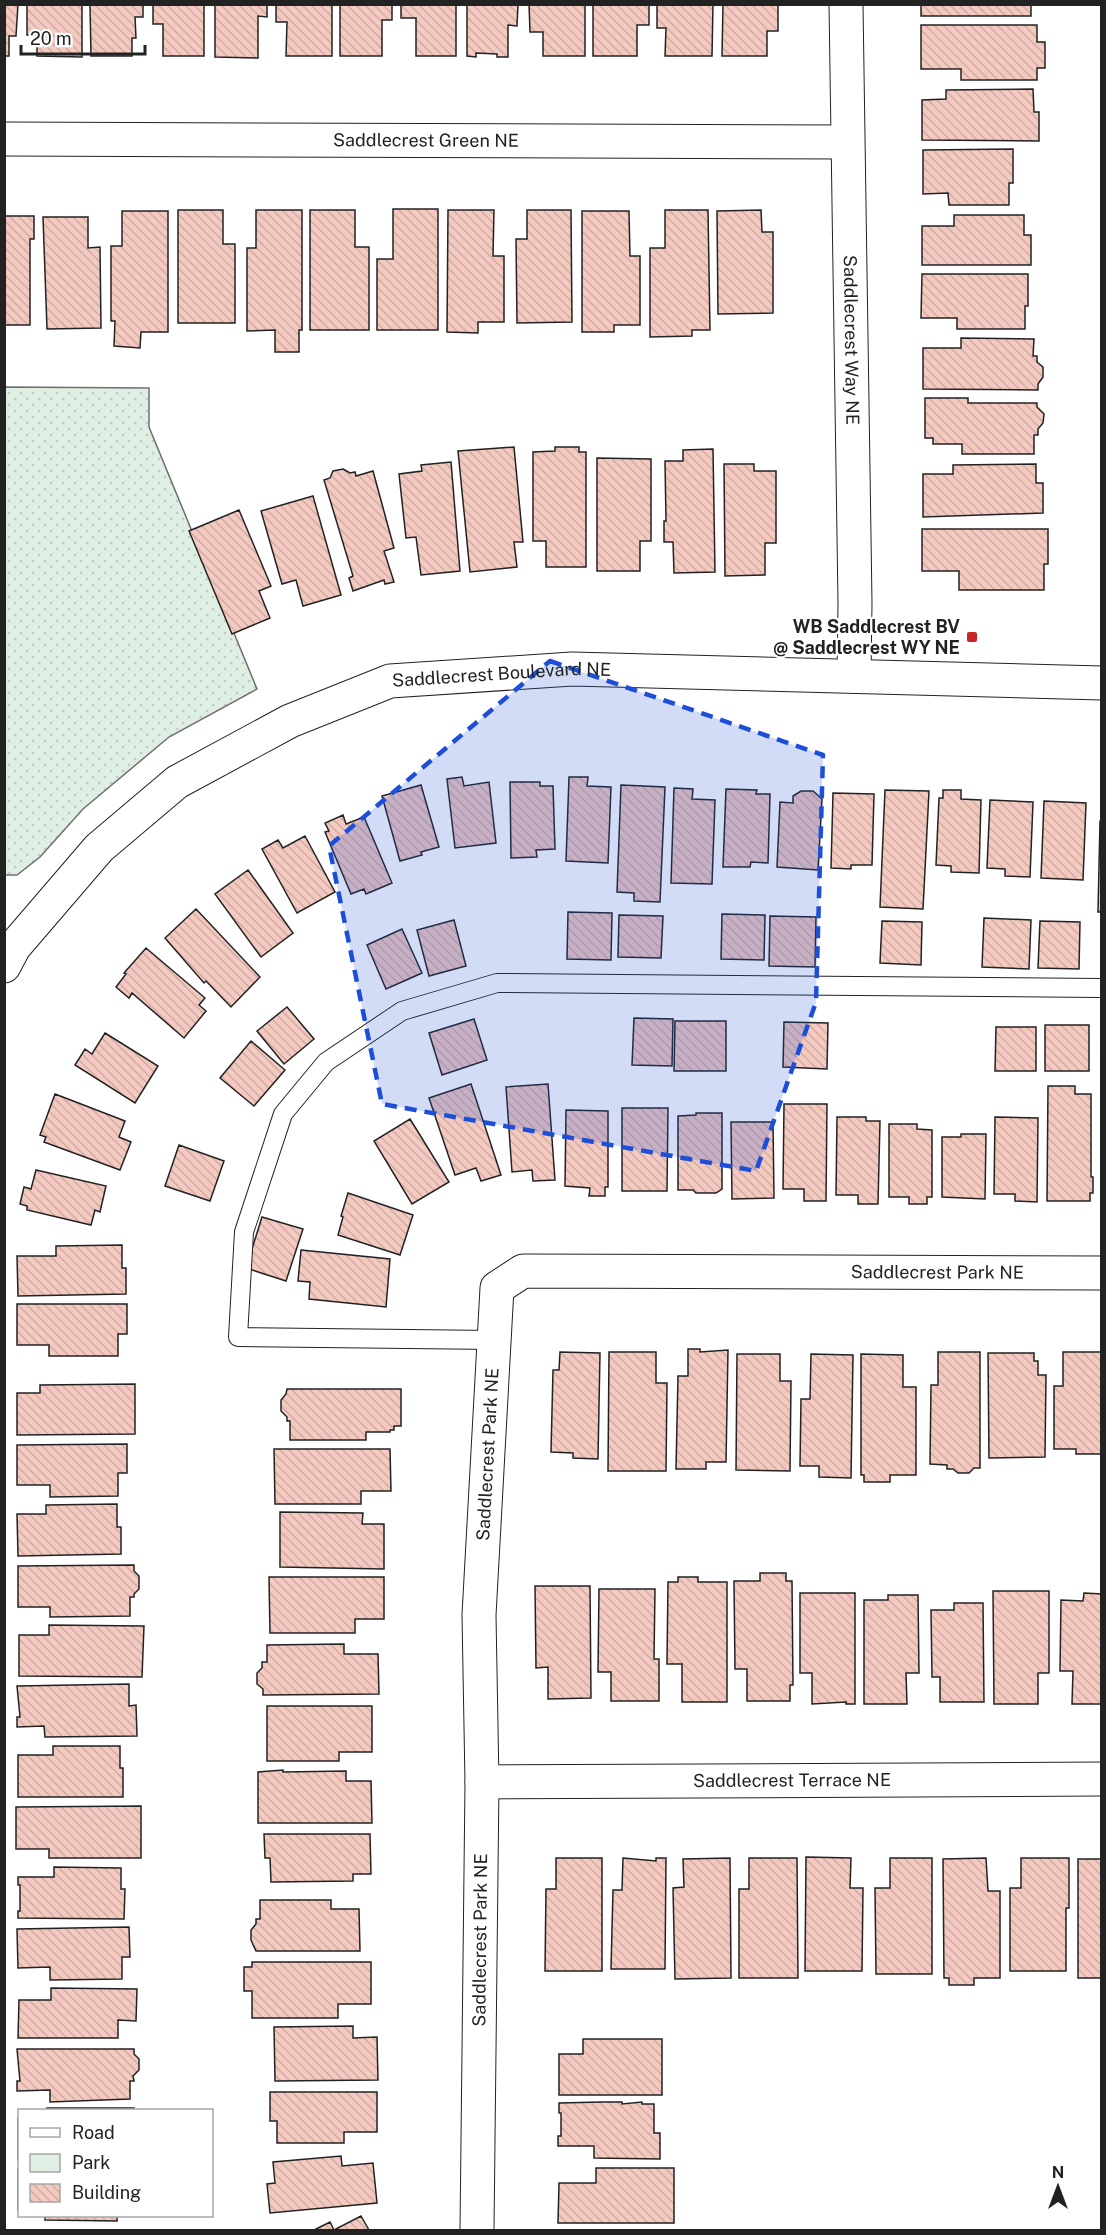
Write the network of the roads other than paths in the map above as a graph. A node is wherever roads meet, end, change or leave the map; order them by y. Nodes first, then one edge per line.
1 (846, 4) edge
2 (4, 139) edge
3 (847, 142) junction
4 (854, 676) junction
5 (1101, 683) edge
6 (8, 951) edge
7 (1101, 988) edge
8 (1101, 1273) edge
9 (495, 1340) junction
10 (1101, 1779) edge
11 (482, 1782) junction
12 (477, 2230) edge

1 - 3 street, Saddlecrest Way NE
2 - 3 street, Saddlecrest Green NE
3 - 4 street, Saddlecrest Way NE
4 - 5 street, Saddlecrest Boulevard NE
4 - 6 street, Saddlecrest Boulevard NE
7 - 9 lane
8 - 9 street, Saddlecrest Park NE
9 - 11 street, Saddlecrest Park NE
10 - 11 street, Saddlecrest Terrace NE
11 - 12 street, Saddlecrest Park NE

